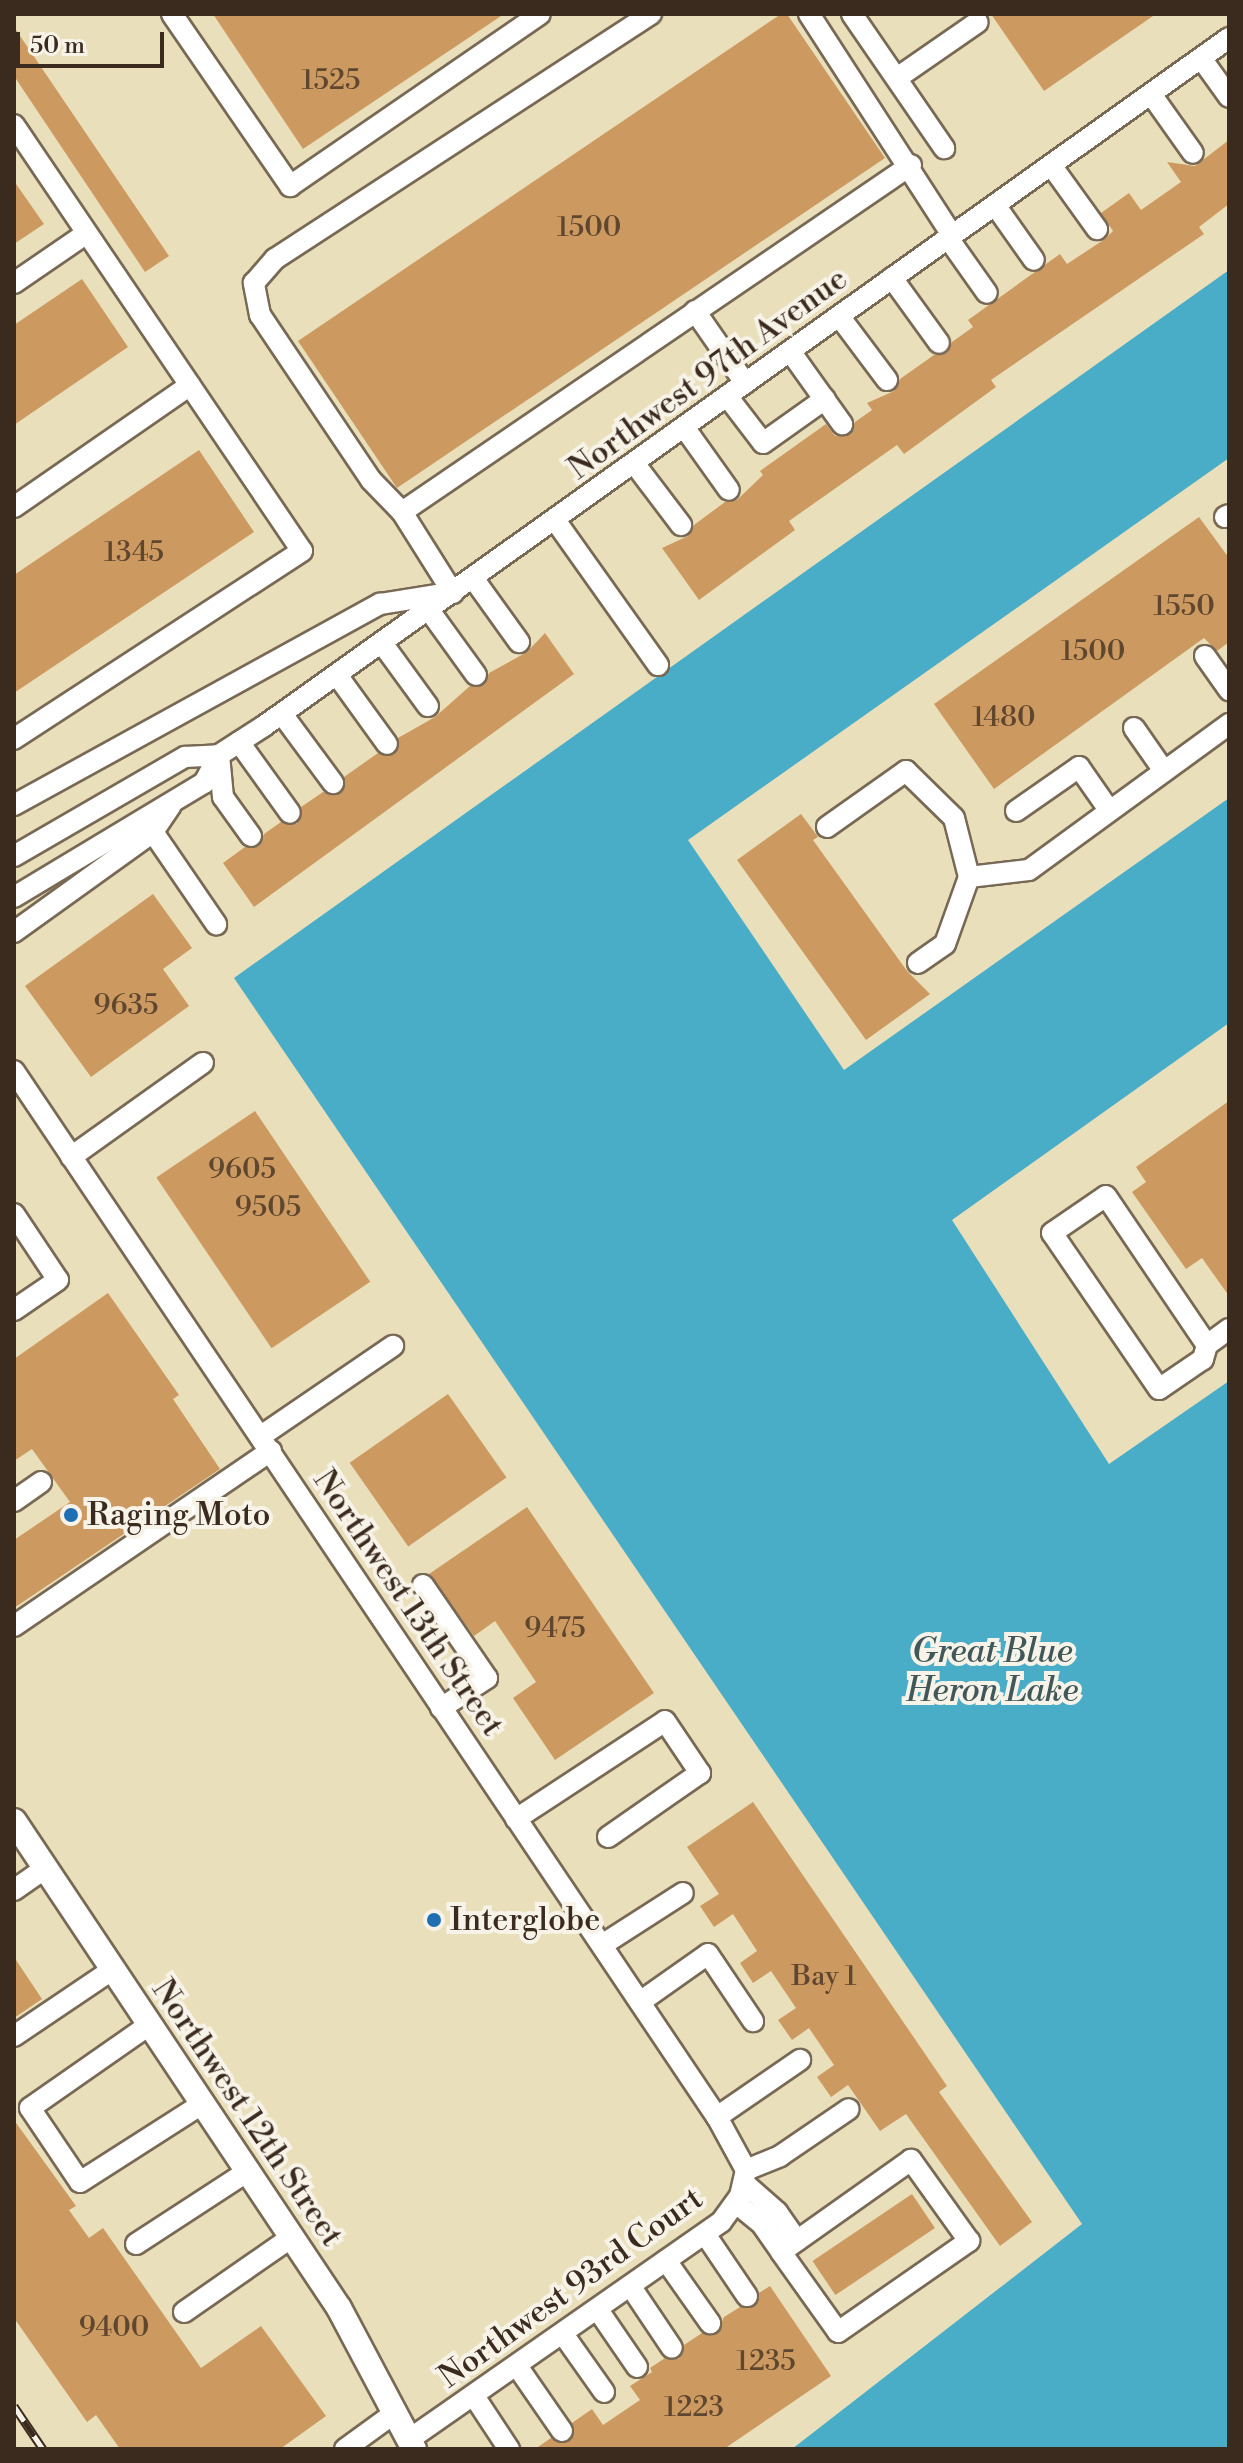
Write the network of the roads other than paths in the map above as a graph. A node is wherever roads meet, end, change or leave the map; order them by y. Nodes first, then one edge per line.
1 (172, 14) edge
2 (540, 14) edge
3 (651, 14) edge
4 (809, 14) edge
5 (852, 14) edge
6 (978, 22) dead end
7 (1229, 38) edge
8 (1201, 58) junction
9 (897, 78) junction
10 (1151, 94) junction
11 (1229, 97) edge
12 (17, 135) edge
13 (944, 148) dead end
14 (1193, 153) dead end
15 (911, 165) junction
16 (1051, 165) junction
17 (995, 205) junction
18 (1097, 229) dead end
19 (87, 233) junction
20 (950, 237) junction
21 (1034, 260) dead end
22 (892, 278) junction
23 (14, 283) edge
24 (987, 293) dead end
25 (695, 311) junction
26 (839, 316) junction
27 (939, 343) dead end
28 (790, 351) junction
29 (887, 380) dead end
30 (745, 383) junction
31 (190, 385) junction
32 (727, 396) junction
33 (825, 399) junction
34 (842, 424) dead end
35 (684, 427) junction
36 (634, 463) junction
37 (729, 490) dead end
38 (14, 507) edge
39 (402, 512) junction
40 (555, 520) junction
41 (681, 525) dead end
42 (473, 578) junction
43 (453, 593) junction
44 (429, 610) junction
45 (519, 642) dead end
46 (382, 643) junction
47 (1205, 656) dead end
48 (658, 665) dead end
49 (337, 675) junction
50 (476, 675) dead end
51 (1229, 690) edge
52 (428, 706) dead end
53 (282, 714) junction
54 (1229, 724) edge
55 (1134, 728) dead end
56 (14, 739) edge
57 (239, 742) junction
58 (387, 744) dead end
59 (219, 755) junction
60 (1164, 771) junction
61 (333, 783) dead end
62 (173, 802) junction
63 (14, 805) edge
64 (1109, 810) junction
65 (1016, 811) dead end
66 (290, 813) dead end
67 (827, 827) dead end
68 (153, 832) junction
69 (251, 836) dead end
70 (14, 856) edge
71 (969, 877) junction
72 (14, 897) edge
73 (216, 924) dead end
74 (14, 932) edge
75 (918, 963) dead end
76 (203, 1063) dead end
77 (14, 1071) edge
78 (71, 1157) junction
79 (14, 1214) edge
80 (21, 1239) edge
81 (14, 1310) edge
82 (1229, 1329) edge
83 (1207, 1345) junction
84 (393, 1346) dead end
85 (266, 1444) junction
86 (41, 1482) dead end
87 (14, 1501) edge
88 (423, 1585) dead end
89 (14, 1626) edge
90 (441, 1708) junction
91 (516, 1819) junction
92 (14, 1821) edge
93 (608, 1837) dead end
94 (45, 1868) junction
95 (14, 1890) edge
96 (683, 1893) dead end
97 (602, 1945) junction
98 (112, 1970) junction
99 (640, 2002) junction
100 (753, 2021) dead end
101 (149, 2025) junction
102 (14, 2036) edge
103 (800, 2060) dead end
104 (202, 2104) junction
105 (849, 2109) dead end
106 (717, 2117) junction
107 (248, 2171) junction
108 (745, 2177) junction
109 (736, 2203) junction
110 (705, 2234) junction
111 (292, 2237) junction
112 (136, 2244) dead end
113 (789, 2247) junction
114 (667, 2262) junction
115 (631, 2287) junction
116 (747, 2296) dead end
117 (598, 2310) junction
118 (184, 2312) dead end
119 (710, 2323) dead end
120 (563, 2334) junction
121 (672, 2348) dead end
122 (517, 2366) junction
123 (637, 2367) dead end
124 (604, 2392) dead end
125 (474, 2396) junction
126 (396, 2412) junction
127 (562, 2431) dead end
128 (412, 2444) edge
129 (345, 2449) edge
130 (509, 2449) edge

1 - 2 street
3 - 39 street
4 - 15 street
5 - 9 street
6 - 9 street
7 - 8 street, Northwest 97th Avenue
8 - 10 street, Northwest 97th Avenue
8 - 11 street
9 - 13 street
10 - 14 street
10 - 16 street, Northwest 97th Avenue
12 - 19 street
15 - 20 street
15 - 25 street
16 - 17 street, Northwest 97th Avenue
16 - 18 street
17 - 20 street, Northwest 97th Avenue
17 - 21 street
19 - 23 street
19 - 31 street
20 - 22 street, Northwest 97th Avenue
20 - 24 street
22 - 26 street, Northwest 97th Avenue
22 - 27 street
25 - 30 street
25 - 39 street
26 - 28 street, Northwest 97th Avenue
26 - 29 street
28 - 30 street, Northwest 97th Avenue
28 - 33 street
30 - 32 street, Northwest 97th Avenue
31 - 38 street
31 - 56 street
32 - 33 street
32 - 35 street, Northwest 97th Avenue
33 - 34 street
35 - 36 street, Northwest 97th Avenue
35 - 37 street
36 - 40 street, Northwest 97th Avenue
36 - 41 street
39 - 43 street
40 - 42 street, Northwest 97th Avenue
40 - 48 street
42 - 43 street, Northwest 97th Avenue
42 - 45 street
43 - 44 street, Northwest 97th Avenue
43 - 63 street
44 - 46 street, Northwest 97th Avenue
44 - 50 street
46 - 49 street, Northwest 97th Avenue
46 - 52 street
47 - 51 street
49 - 53 street, Northwest 97th Avenue
49 - 58 street
53 - 57 street, Northwest 97th Avenue
53 - 61 street
54 - 60 street
55 - 60 street
57 - 59 street, Northwest 97th Avenue
57 - 66 street
59 - 62 street, Northwest 97th Avenue
59 - 69 street
59 - 70 street, Northwest 97th Avenue
60 - 64 street
62 - 68 street
62 - 72 street, Northwest 97th Avenue
64 - 65 street
64 - 71 street
67 - 71 street
68 - 73 street
68 - 74 street
71 - 75 street
76 - 78 street
77 - 78 street, Northwest 13th Street
78 - 85 street, Northwest 13th Street
79 - 80 street
80 - 81 street
82 - 83 street
83 - 83 street
84 - 85 street
85 - 89 street
85 - 90 street, Northwest 13th Street
86 - 87 street
88 - 90 street
90 - 91 street, Northwest 13th Street
91 - 93 street
91 - 97 street, Northwest 13th Street
92 - 94 main road, Northwest 12th Street
94 - 95 street
94 - 98 main road, Northwest 12th Street
96 - 97 street
97 - 99 street, Northwest 13th Street
98 - 101 main road, Northwest 12th Street
98 - 102 street
99 - 100 street
99 - 106 street, Northwest 13th Street
101 - 104 main road, Northwest 12th Street
101 - 104 street
103 - 106 street
104 - 107 main road, Northwest 12th Street
105 - 108 street
106 - 108 street, Northwest 13th Street
107 - 111 main road, Northwest 12th Street
107 - 112 street
108 - 109 street, Northwest 93rd Court
108 - 113 street
109 - 110 street, Northwest 93rd Court
109 - 113 street
110 - 114 street, Northwest 93rd Court
110 - 116 street
111 - 118 street
111 - 126 main road, Northwest 12th Street
113 - 113 street
114 - 115 street, Northwest 93rd Court
114 - 119 street
115 - 117 street, Northwest 93rd Court
115 - 121 street
117 - 120 street, Northwest 93rd Court
117 - 123 street
120 - 122 street, Northwest 93rd Court
120 - 124 street
122 - 125 street, Northwest 93rd Court
122 - 127 street
125 - 128 street, Northwest 93rd Court
125 - 130 street
126 - 128 main road, Northwest 12th Street
126 - 129 street

